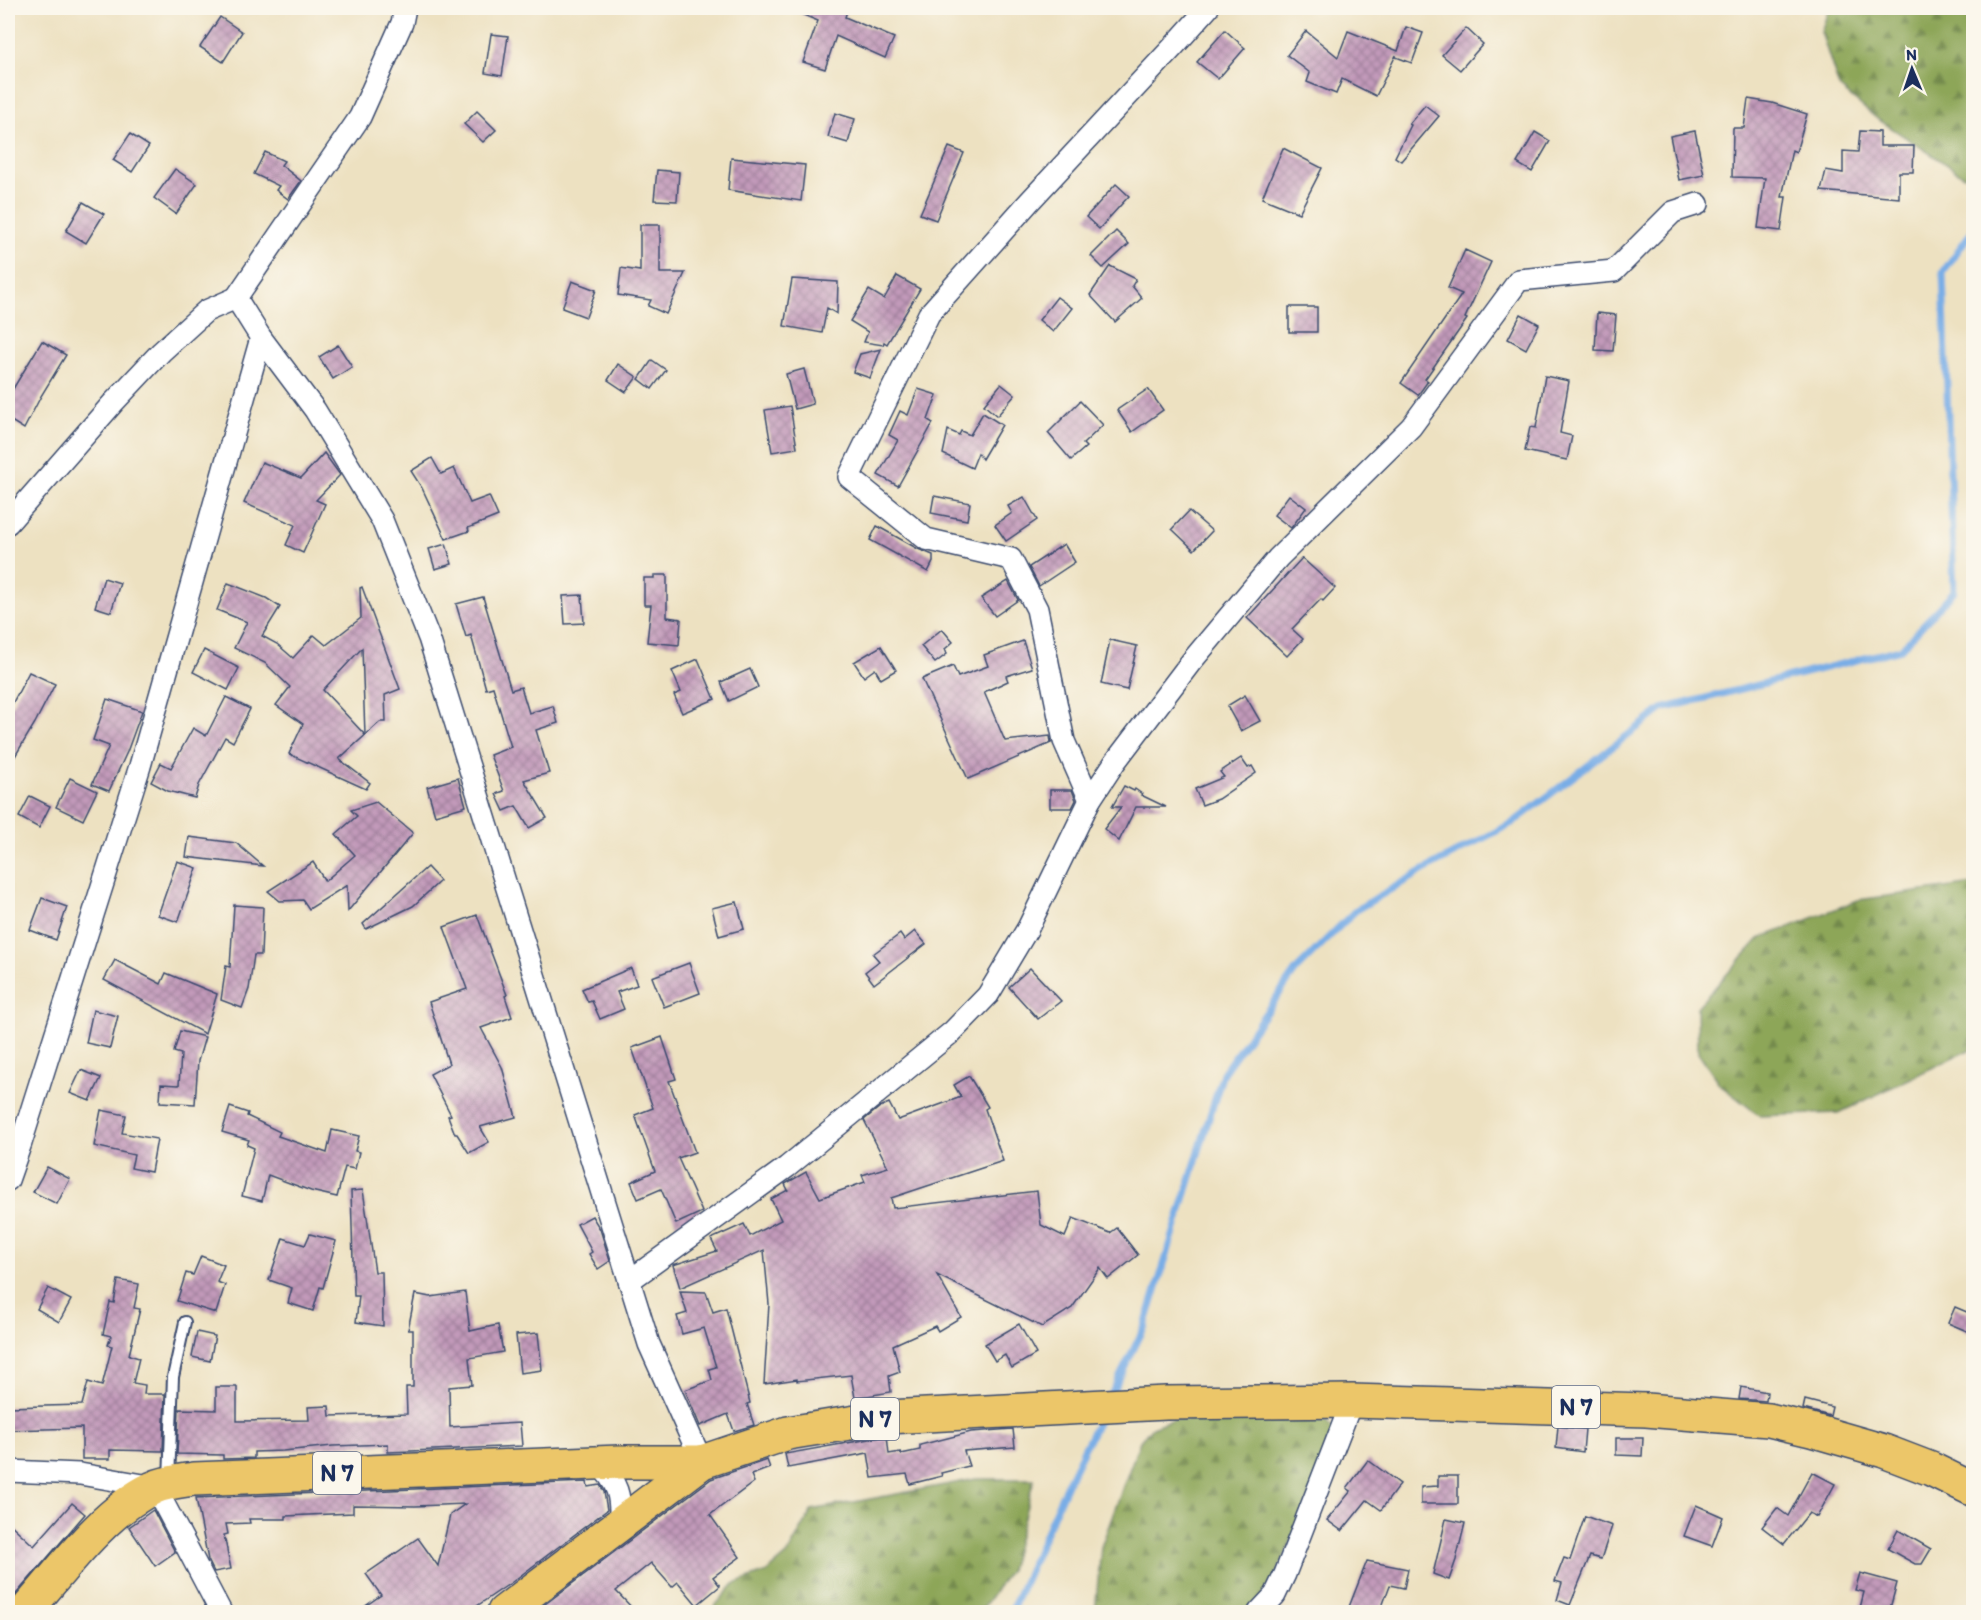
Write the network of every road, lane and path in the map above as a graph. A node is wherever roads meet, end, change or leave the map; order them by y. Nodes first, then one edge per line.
1 (405, 8) edge
2 (1208, 8) edge
3 (1698, 204) dead end
4 (236, 298) junction
5 (261, 338) junction
6 (8, 523) edge
7 (1090, 800) junction
8 (8, 1180) edge
9 (629, 1281) junction
10 (185, 1322) dead end
11 (1352, 1401) junction
12 (702, 1462) junction
13 (598, 1463) junction
14 (8, 1471) edge
15 (162, 1485) junction
16 (1974, 1490) edge
17 (620, 1524) junction
18 (25, 1612) edge
19 (220, 1612) edge
20 (504, 1612) edge
21 (1259, 1612) edge

1 - 4 street
2 - 7 street
3 - 7 street
4 - 5 street
4 - 6 street
5 - 8 street
5 - 9 street
7 - 9 street
9 - 12 street
10 - 15 lane
11 - 12 main road, N 7
11 - 16 main road, N 7
11 - 21 street
12 - 13 main road, N 7
12 - 17 main road, N 7
13 - 15 main road, N 7
13 - 17 street
14 - 15 street
15 - 18 main road, N 7
15 - 19 street
17 - 20 main road, N 7

